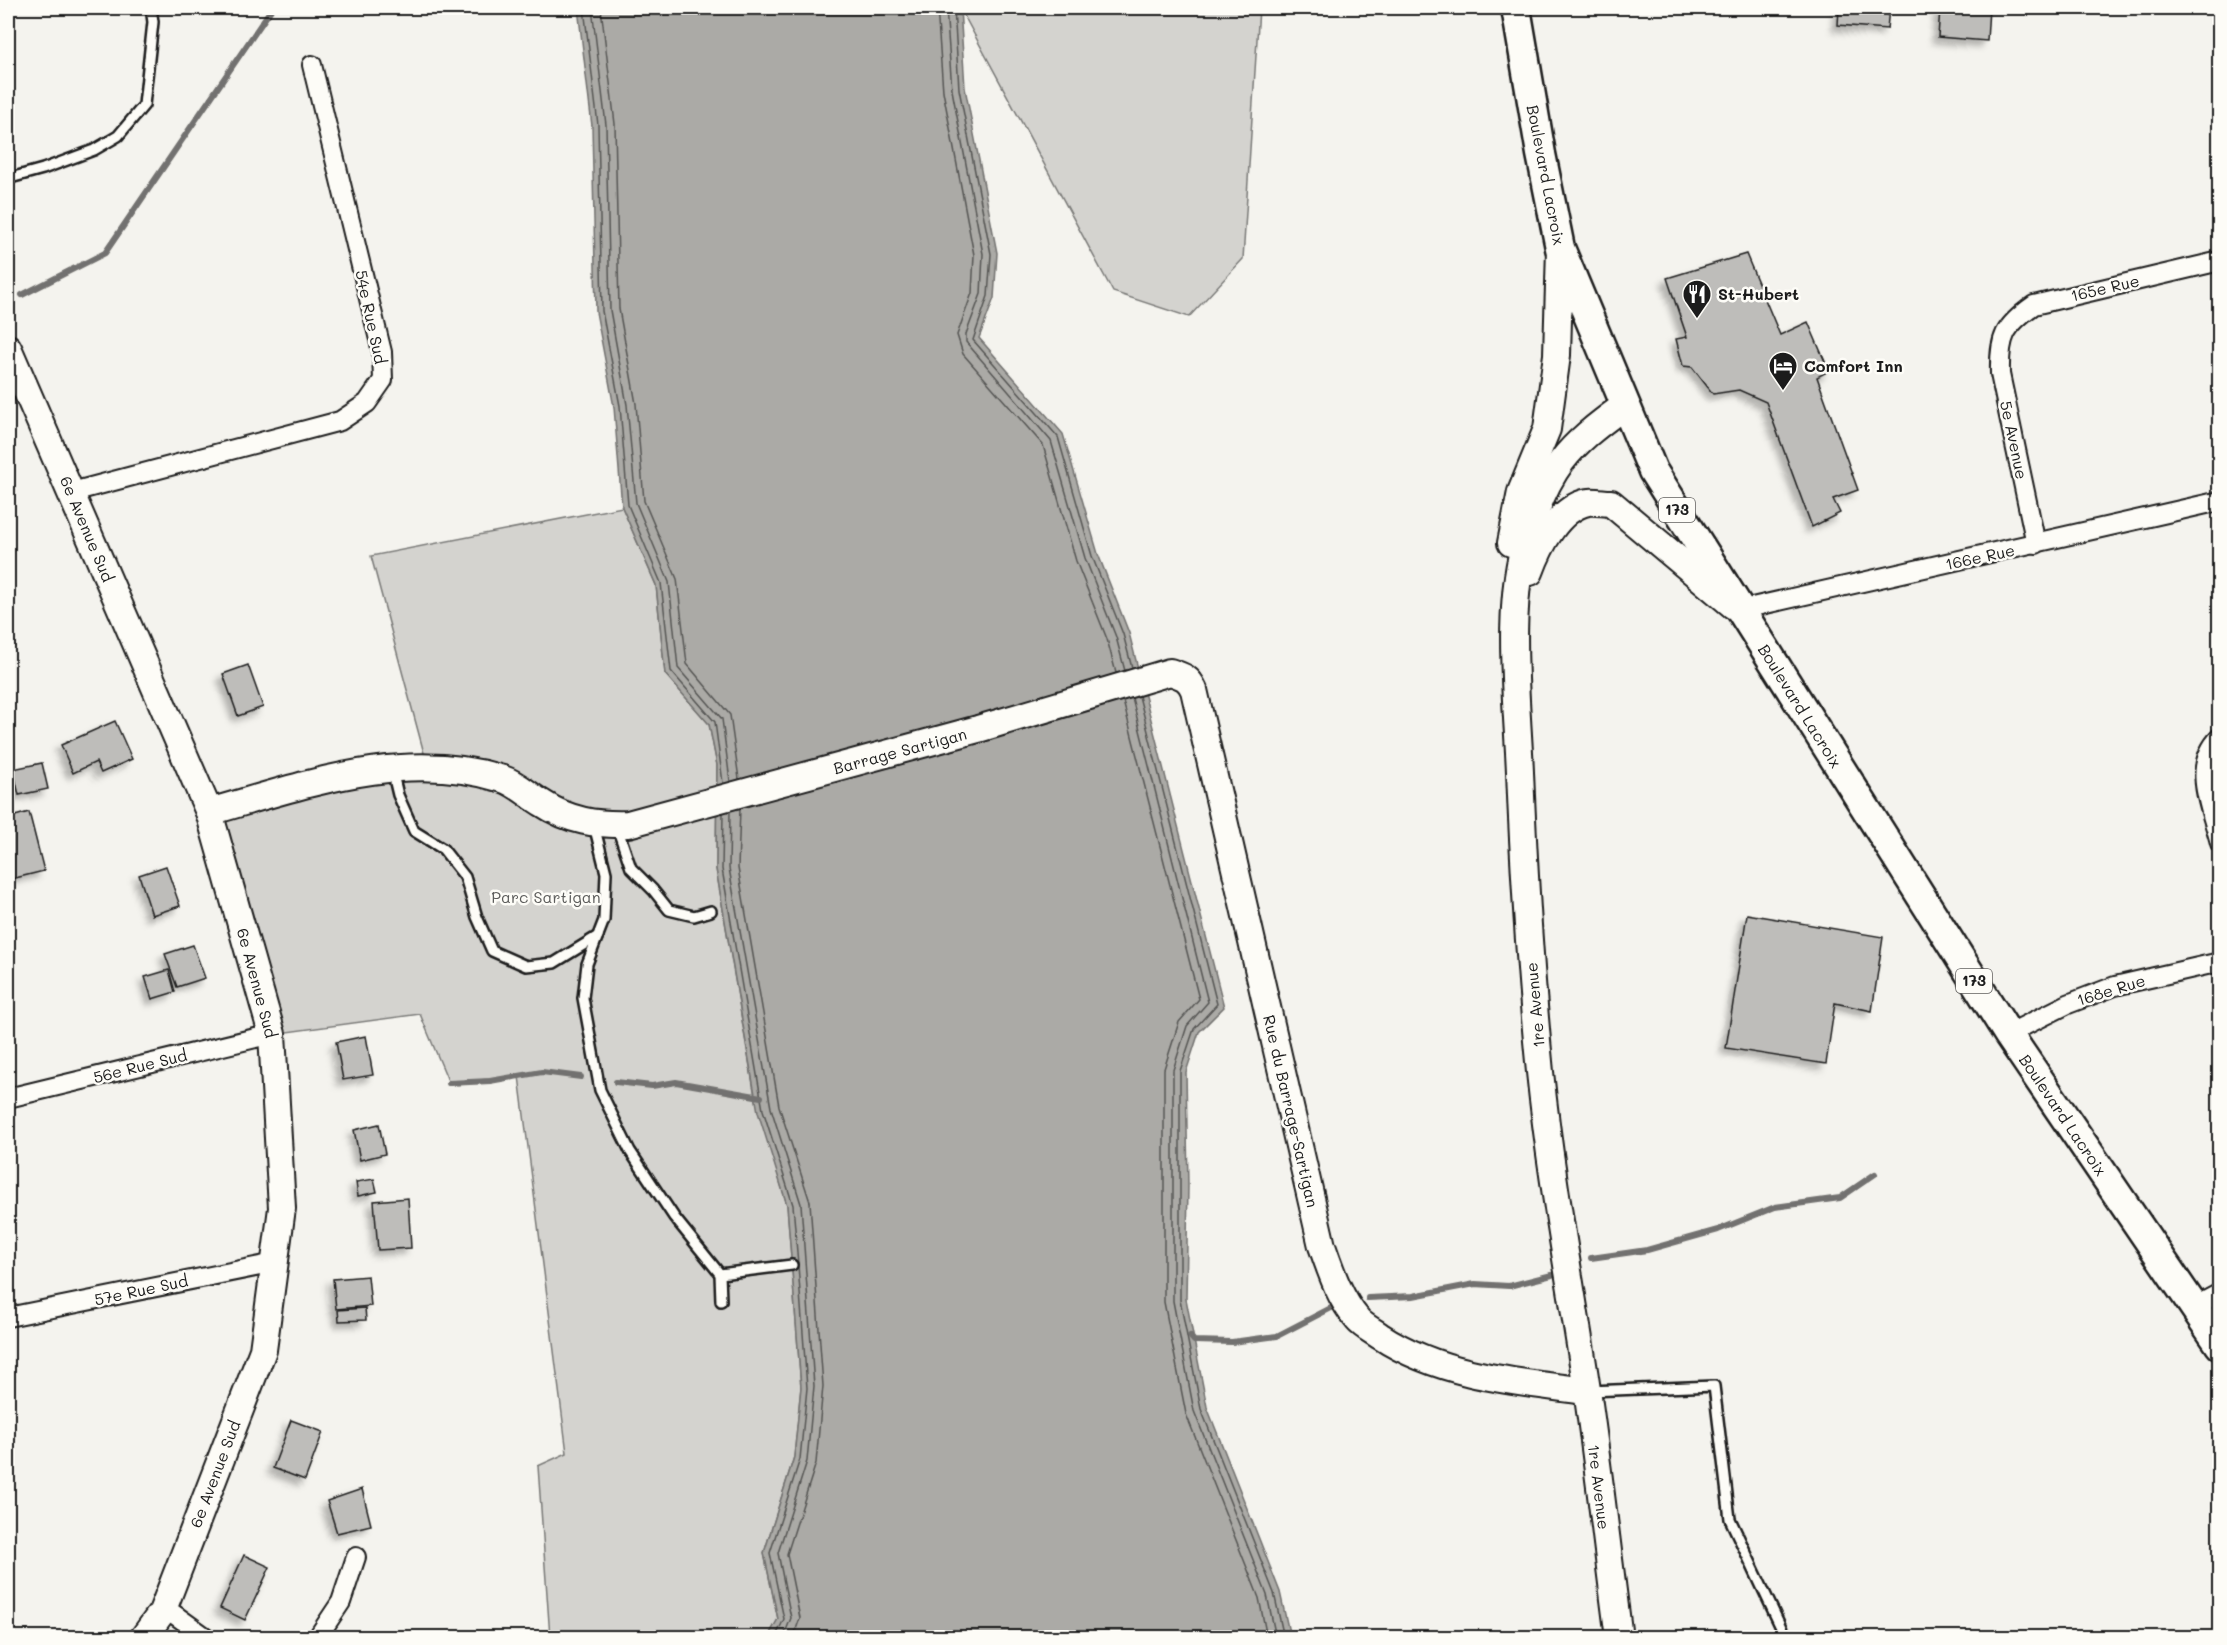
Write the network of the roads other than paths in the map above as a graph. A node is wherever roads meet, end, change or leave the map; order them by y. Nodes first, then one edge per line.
1 (151, 8) edge
2 (1516, 8) edge
3 (312, 65) dead end
4 (8, 176) edge
5 (1560, 248) junction
6 (2220, 261) edge
7 (2003, 336) joint
8 (8, 348) edge
9 (1624, 406) junction
10 (72, 492) junction
11 (2220, 501) edge
12 (2036, 544) junction
13 (1739, 610) junction
14 (1514, 612) junction
15 (1170, 672) joint
16 (2220, 737) edge
17 (392, 768) junction
18 (209, 812) junction
19 (613, 825) junction
20 (2220, 843) edge
21 (711, 911) dead end
22 (598, 936) junction
23 (2220, 962) edge
24 (272, 1034) junction
25 (2008, 1034) junction
26 (9, 1093) edge
27 (275, 1263) junction
28 (792, 1265) dead end
29 (720, 1274) junction
30 (2220, 1293) edge
31 (721, 1301) dead end
32 (2194, 1307) junction
33 (8, 1317) edge
34 (2220, 1345) edge
35 (1587, 1391) junction
36 (356, 1557) dead end
37 (164, 1607) junction
38 (143, 1638) edge
39 (207, 1638) edge
40 (317, 1638) edge
41 (1619, 1638) edge
42 (1786, 1638) edge

1 - 4 lane
2 - 5 main road, Boulevard Lacroix / 173
3 - 10 street, 54e Rue Sud
5 - 9 main road, Boulevard Lacroix / 173
5 - 14 main road
6 - 7 street, 165e Rue
7 - 12 street, 5e Avenue
8 - 10 main road, 6e Avenue Sud
9 - 13 main road, Boulevard Lacroix / 173
9 - 14 main road, 1re Avenue
10 - 18 main road, 6e Avenue Sud
11 - 12 street, 166e Rue
12 - 13 street, 166e Rue
13 - 14 main road
13 - 25 main road, Boulevard Lacroix / 173
14 - 35 main road, 1re Avenue
15 - 19 main road, Barrage Sartigan
15 - 35 main road, Rue du Barrage-Sartigan
16 - 20 street
17 - 18 main road
17 - 19 main road
17 - 22 lane
18 - 24 main road, 6e Avenue Sud
19 - 21 lane
19 - 22 lane
22 - 29 lane
23 - 25 street, 168e Rue
24 - 26 street, 56e Rue Sud
24 - 27 main road, 6e Avenue Sud
25 - 32 main road, Boulevard Lacroix / 173
27 - 33 street, 57e Rue Sud
27 - 37 main road, 6e Avenue Sud
28 - 29 lane
29 - 31 lane
30 - 32 street
32 - 34 main road, Boulevard Lacroix / 173
35 - 41 main road, 1re Avenue
35 - 42 lane
36 - 40 street
37 - 38 main road, 6e Avenue Sud
37 - 39 street

